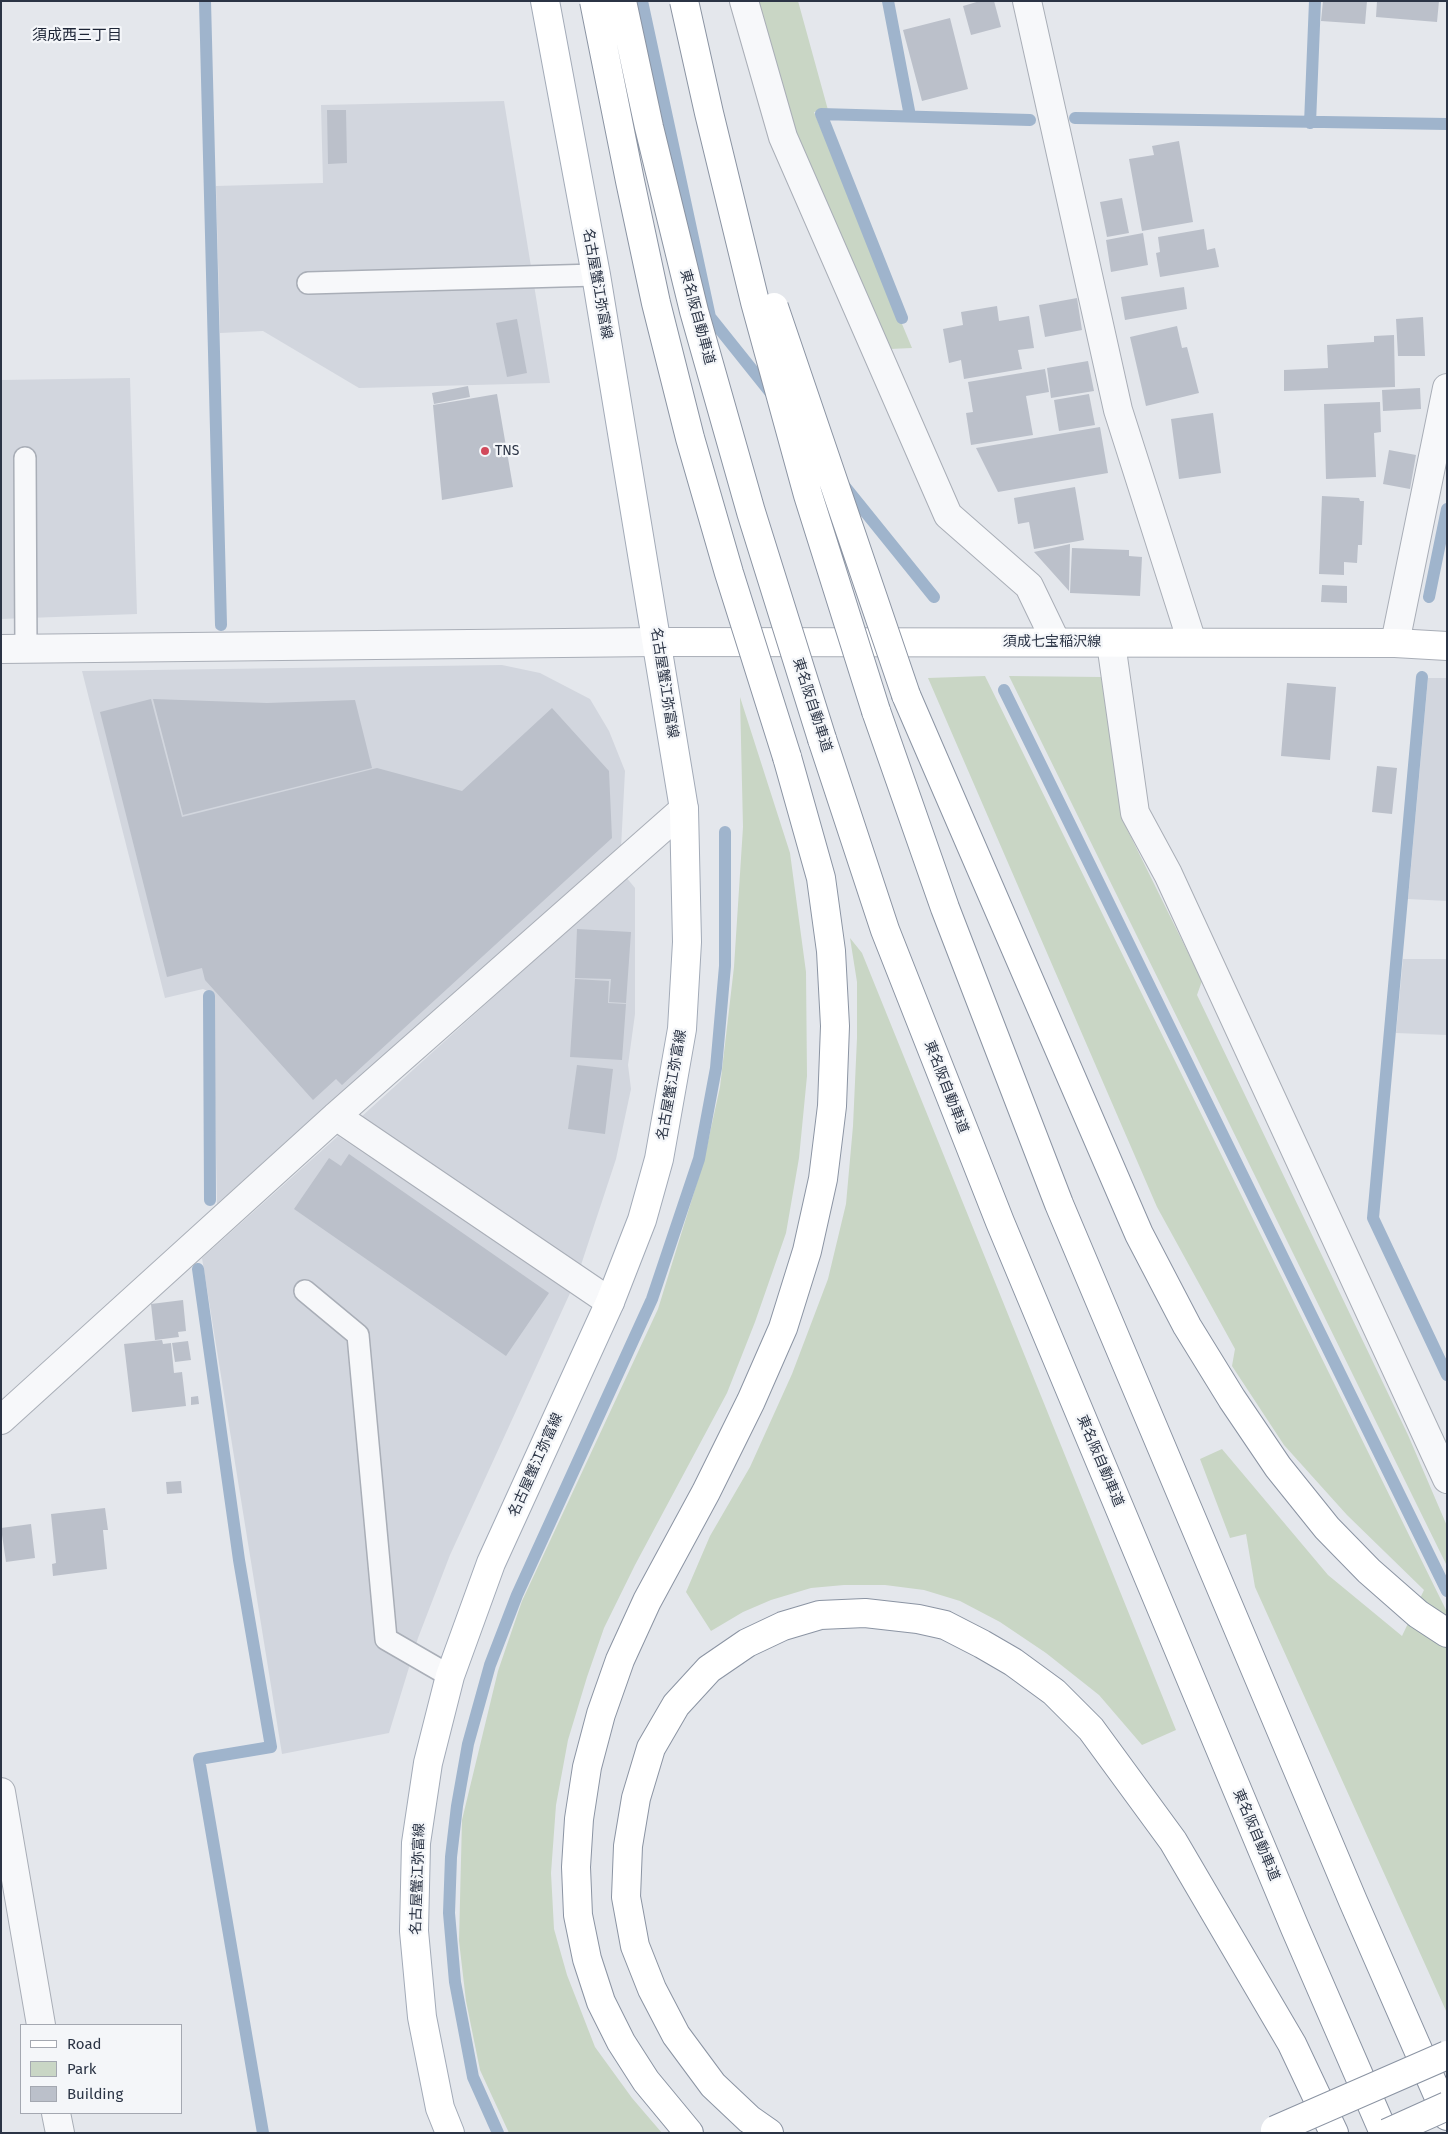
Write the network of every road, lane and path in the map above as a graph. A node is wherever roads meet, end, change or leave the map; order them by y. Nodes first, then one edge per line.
1 (545, 1) edge
2 (594, 1) edge
3 (622, 1) edge
4 (684, 1) edge
5 (744, 1) edge
6 (1027, 1) edge
7 (709, 114) junction
8 (596, 275) junction
9 (308, 283) dead end
10 (1447, 388) edge
11 (25, 458) dead end
12 (657, 642) junction
13 (1056, 642) junction
14 (1111, 642) junction
15 (1192, 642) junction
16 (1395, 643) junction
17 (1447, 646) edge
18 (14, 649) edge
19 (684, 809) junction
20 (336, 1116) junction
21 (305, 1292) dead end
22 (610, 1302) junction
23 (1, 1420) edge
24 (1447, 1479) edge
25 (1447, 1632) edge
26 (450, 1676) junction
27 (1, 1792) edge
28 (41, 2024) edge
29 (1447, 2055) edge
30 (1447, 2106) edge
31 (56, 2114) edge
32 (1447, 2116) edge
33 (1272, 2131) edge
34 (60, 2133) edge
35 (450, 2133) edge
36 (689, 2133) edge
37 (769, 2133) edge
38 (1334, 2133) edge
39 (1386, 2133) edge

1 - 8 main road, 名古屋蟹江弥富線
2 - 36 main road, bridge
3 - 39 main road, 東名阪自動車道, bridge
4 - 7 main road, bridge
5 - 13 street
6 - 15 street
7 - 25 main road, bridge
7 - 32 main road, bridge
8 - 9 lane
8 - 12 main road, 名古屋蟹江弥富線
10 - 16 street
11 - 18 lane
12 - 13 main road, 須成七宝稲沢線
12 - 18 street
12 - 19 main road, 名古屋蟹江弥富線
13 - 14 main road, 須成七宝稲沢線
14 - 15 main road, 須成七宝稲沢線
14 - 24 street
15 - 16 main road, 須成七宝稲沢線
16 - 17 main road, 須成七宝稲沢線
19 - 20 street
19 - 22 main road, 名古屋蟹江弥富線
20 - 22 street
20 - 23 street
21 - 26 lane
22 - 26 main road, 名古屋蟹江弥富線
26 - 35 main road, 名古屋蟹江弥富線
27 - 28 street
29 - 33 main road, bridge
30 - 39 main road, bridge
31 - 34 street
37 - 38 main road

